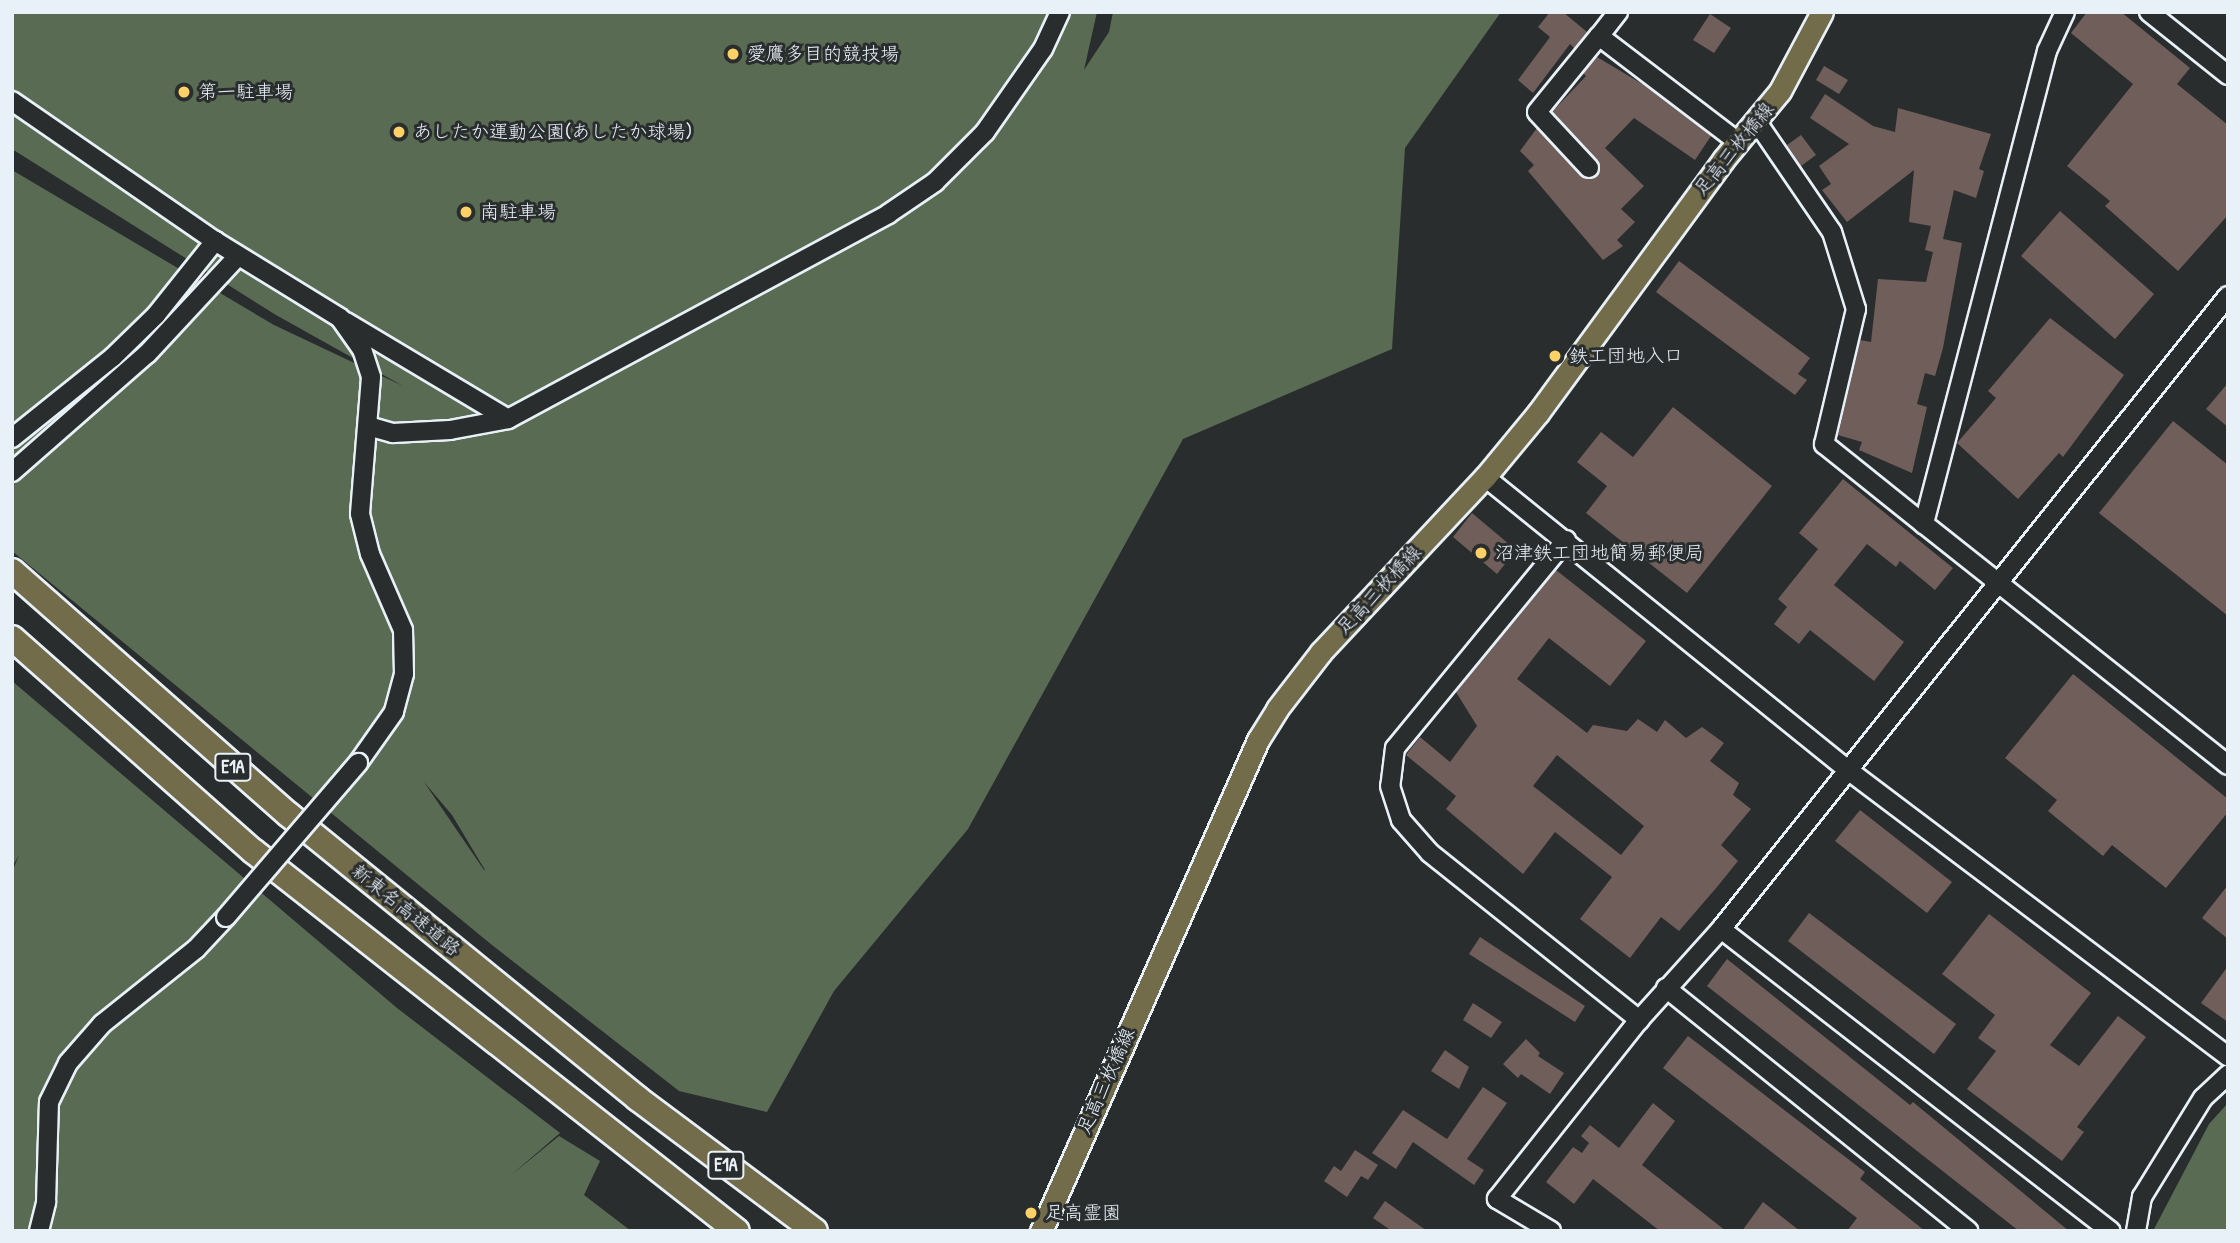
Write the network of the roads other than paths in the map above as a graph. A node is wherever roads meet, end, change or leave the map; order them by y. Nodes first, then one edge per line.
1 (1060, 12) edge
2 (1618, 12) edge
3 (1822, 12) edge
4 (2065, 12) edge
5 (2149, 12) edge
6 (1599, 36) junction
7 (2228, 75) edge
8 (12, 101) edge
9 (1754, 124) junction
10 (1738, 142) junction
11 (1588, 168) dead end
12 (215, 241) junction
13 (238, 256) junction
14 (2227, 299) edge
15 (340, 318) junction
16 (508, 419) junction
17 (368, 426) junction
18 (15, 432) edge
19 (32, 456) junction
20 (12, 472) edge
21 (1485, 477) junction
22 (1924, 524) junction
23 (1566, 540) junction
24 (12, 571) edge
25 (2000, 582) junction
26 (12, 638) edge
27 (2228, 765) edge
28 (1848, 770) junction
29 (1721, 929) junction
30 (1666, 988) junction
31 (1639, 1020) junction
32 (2228, 1056) edge
33 (2228, 1075) edge
34 (39, 1231) edge
35 (737, 1231) edge
36 (815, 1231) edge
37 (1041, 1231) edge
38 (1551, 1231) edge
39 (1968, 1231) edge
40 (2111, 1231) edge
41 (2136, 1231) edge

1 - 16 street
2 - 6 street
3 - 9 main road, 足高三枚橋線
4 - 22 street
5 - 7 street
6 - 10 street
6 - 11 street
8 - 12 street
9 - 10 main road, 足高三枚橋線
9 - 22 street
10 - 21 main road, 足高三枚橋線
12 - 13 street
12 - 18 street
13 - 15 street
13 - 19 street
14 - 25 street
15 - 16 street
15 - 17 street
16 - 17 street
17 - 34 street, bridge
18 - 19 street
19 - 20 street
21 - 23 street
21 - 37 main road, 足高三枚橋線
22 - 25 street
23 - 28 street
23 - 31 street
24 - 36 highway, 新東名高速道路 / E1A
25 - 27 street
25 - 28 street
26 - 35 highway, E1A
28 - 29 street
28 - 32 street
29 - 30 street
29 - 40 street
30 - 31 street
30 - 39 street
31 - 38 street
33 - 41 street

